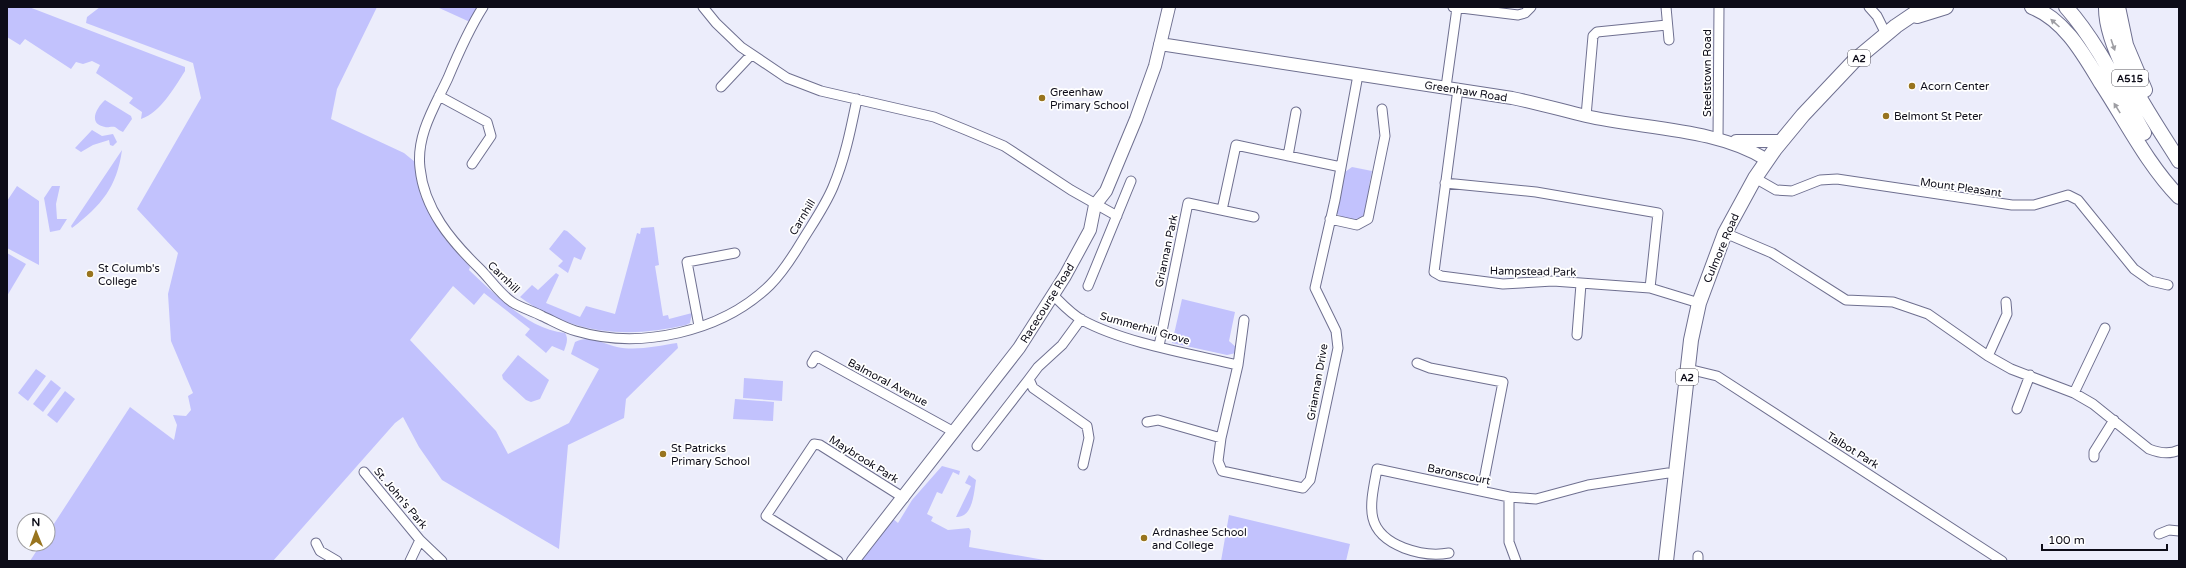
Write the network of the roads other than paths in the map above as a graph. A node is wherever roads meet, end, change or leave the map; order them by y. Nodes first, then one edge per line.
1 (483, 7) edge
2 (703, 7) edge
3 (1168, 7) edge
4 (1455, 7) edge
5 (1531, 7) edge
6 (1666, 7) edge
7 (1719, 7) edge
8 (1869, 7) edge
9 (1924, 7) edge
10 (1946, 7) edge
11 (2032, 7) edge
12 (2066, 7) edge
13 (2106, 7) edge
14 (2118, 7) edge
15 (1903, 20) junction
16 (1667, 24) junction
17 (1886, 34) junction
18 (1669, 40) dead end
19 (1160, 44) junction
20 (751, 55) junction
21 (1358, 75) junction
22 (721, 87) dead end
23 (1452, 88) junction
24 (439, 96) junction
25 (857, 98) junction
26 (1382, 109) dead end
27 (1296, 112) dead end
28 (1586, 116) junction
29 (1721, 140) junction
30 (1781, 141) junction
31 (2168, 143) junction
32 (1288, 156) junction
33 (1767, 160) junction
34 (2179, 161) edge
35 (472, 164) dead end
36 (1341, 167) junction
37 (1755, 178) junction
38 (1131, 181) dead end
39 (1445, 183) junction
40 (2179, 190) edge
41 (2179, 197) edge
42 (1096, 205) junction
43 (1222, 210) junction
44 (1117, 216) junction
45 (1254, 217) dead end
46 (1330, 219) junction
47 (1725, 233) junction
48 (735, 253) dead end
49 (1581, 284) junction
50 (2168, 285) dead end
51 (1088, 286) dead end
52 (1650, 288) junction
53 (1054, 296) junction
54 (2006, 302) dead end
55 (1699, 303) junction
56 (1081, 320) junction
57 (1244, 320) dead end
58 (699, 326) junction
59 (2105, 328) dead end
60 (1576, 335) dead end
61 (1159, 346) junction
62 (1988, 356) junction
63 (812, 363) dead end
64 (1418, 363) dead end
65 (1238, 365) junction
66 (1688, 369) junction
67 (2030, 375) junction
68 (1029, 379) junction
69 (2074, 393) junction
70 (2018, 408) dead end
71 (2114, 420) junction
72 (1147, 422) dead end
73 (954, 432) junction
74 (1221, 438) junction
75 (977, 446) dead end
76 (2179, 450) edge
77 (2094, 457) dead end
78 (1083, 465) dead end
79 (364, 472) dead end
80 (1676, 475) junction
81 (1482, 490) junction
82 (1509, 497) junction
83 (904, 498) junction
84 (2179, 531) edge
85 (2159, 534) dead end
86 (420, 540) junction
87 (316, 543) dead end
88 (1449, 553) dead end
89 (337, 561) edge
90 (410, 561) edge
91 (442, 561) edge
92 (838, 561) edge
93 (854, 561) edge
94 (1516, 561) edge
95 (1666, 561) edge
96 (2002, 561) edge

1 - 24 street, Carnhill
2 - 20 street
3 - 19 main road, Racecourse Road
4 - 5 street
4 - 23 street, Hampstead Park
6 - 16 street
7 - 29 street, Steelstown Road
8 - 17 street
9 - 15 highway, Culmore Road / A2
10 - 15 highway
41 -> 11 highway
12 - 40 highway, A515
13 -> 31 highway, A515
14 - 31 highway
15 - 17 highway, Culmore Road / A2
16 - 18 street
16 - 28 street
17 - 30 highway, Culmore Road / A2
19 - 21 main road, Greenhaw Road
19 - 42 main road, Racecourse Road
20 - 22 street
20 - 25 street
21 - 23 main road, Greenhaw Road
21 - 36 street, Griannan Drive
23 - 28 main road, Greenhaw Road
23 - 39 street, Hampstead Park
24 - 35 street
24 - 58 street, Carnhill
25 - 42 street
25 - 58 street, Carnhill
26 - 46 street
27 - 32 street
28 - 29 main road, Greenhaw Road
29 - 30 main road
29 - 33 main road, Greenhaw Road
30 - 33 highway, Culmore Road / A2
31 - 34 highway, A515
32 - 36 street
32 - 43 street
33 - 37 highway, Culmore Road / A2
36 - 46 street, Griannan Drive
37 - 47 highway, Culmore Road / A2
37 - 50 street, Mount Pleasant
38 - 44 street
39 - 49 street, Hampstead Park
39 - 52 street
42 - 44 street
42 - 53 main road, Racecourse Road
43 - 45 street, Griannan Park
43 - 61 street, Griannan Park
44 - 51 street
46 - 74 street, Griannan Drive
47 - 55 highway, Culmore Road / A2
47 - 62 street
48 - 58 street
49 - 52 street, Hampstead Park
49 - 60 street
52 - 55 street, Hampstead Park
53 - 56 street, Summerhill Grove
53 - 73 main road, Racecourse Road
54 - 62 street
55 - 66 highway, Culmore Road / A2
56 - 61 street, Summerhill Grove
56 - 68 street
57 - 65 street, Griannan Drive
59 - 69 street
61 - 65 street, Summerhill Grove
62 - 67 street
63 - 73 street, Balmoral Avenue
64 - 81 street
65 - 74 street, Griannan Drive
66 - 80 highway, Culmore Road / A2
66 - 96 street, Talbot Park
67 - 69 street
67 - 70 street
68 - 75 street
68 - 78 street
69 - 71 street
71 - 76 street
71 - 77 street
72 - 74 street
73 - 83 main road, Racecourse Road
79 - 86 street, St. John's Park
80 - 82 street, Baronscourt
80 - 95 highway, Culmore Road / A2
81 - 82 street, Baronscourt
81 - 88 street, Baronscourt
82 - 94 street
83 - 92 street, Maybrook Park
83 - 93 main road, Racecourse Road
84 - 85 street
86 - 90 street, St. John's Park
86 - 91 street, St. John's Park
87 - 89 street

